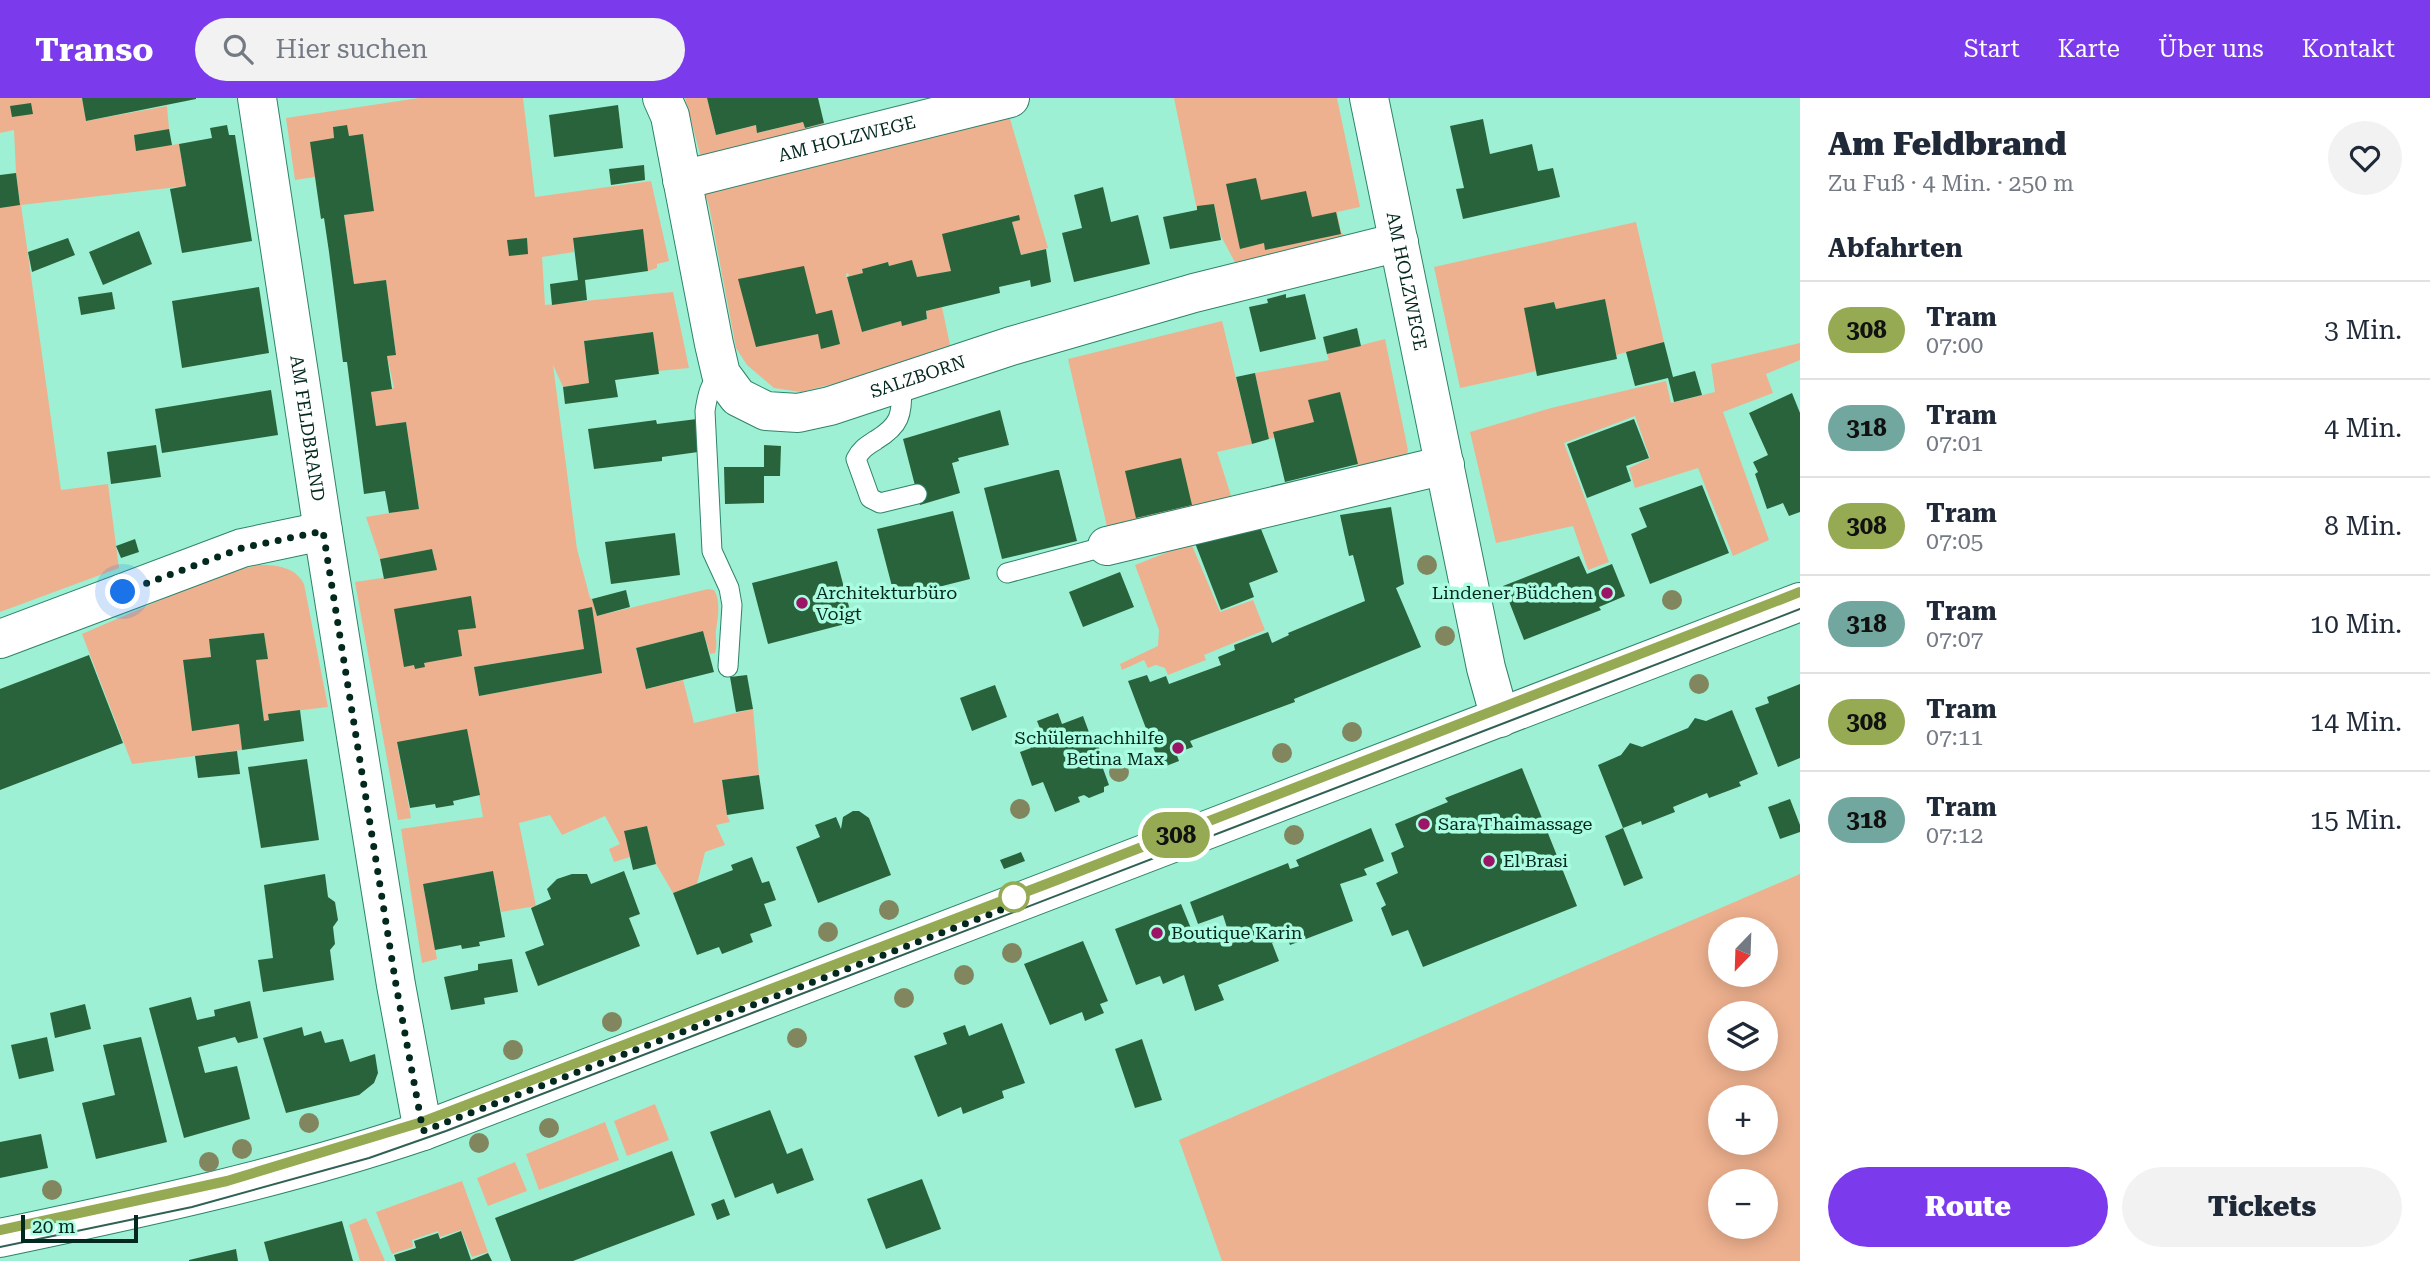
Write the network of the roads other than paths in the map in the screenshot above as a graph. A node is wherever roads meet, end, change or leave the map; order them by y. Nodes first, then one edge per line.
1 (257, 98) edge
2 (662, 98) edge
3 (1010, 98) edge
4 (1369, 98) edge
5 (682, 180) junction
6 (1399, 242) junction
7 (722, 373) junction
8 (902, 382) junction
9 (1445, 465) junction
10 (917, 494) dead end
11 (323, 531) junction
12 (1107, 546) joint
13 (1007, 573) dead end
14 (1800, 602) edge
15 (0, 639) edge
16 (728, 667) dead end
17 (1500, 718) junction
18 (423, 1131) junction
19 (0, 1238) edge

1 - 11 street, AM FELDBRAND
2 - 5 street, SALZBORN
3 - 5 street, AM HOLZWEGE
4 - 6 street, AM HOLZWEGE
5 - 7 street, SALZBORN
6 - 8 street, SALZBORN
6 - 9 street, AM HOLZWEGE
7 - 8 street, SALZBORN
7 - 16 lane
8 - 10 lane
9 - 12 street
9 - 17 street, AM HOLZWEGE
11 - 15 street
11 - 18 street, AM FELDBRAND
12 - 13 lane
14 - 17 street
17 - 18 street
18 - 19 street

